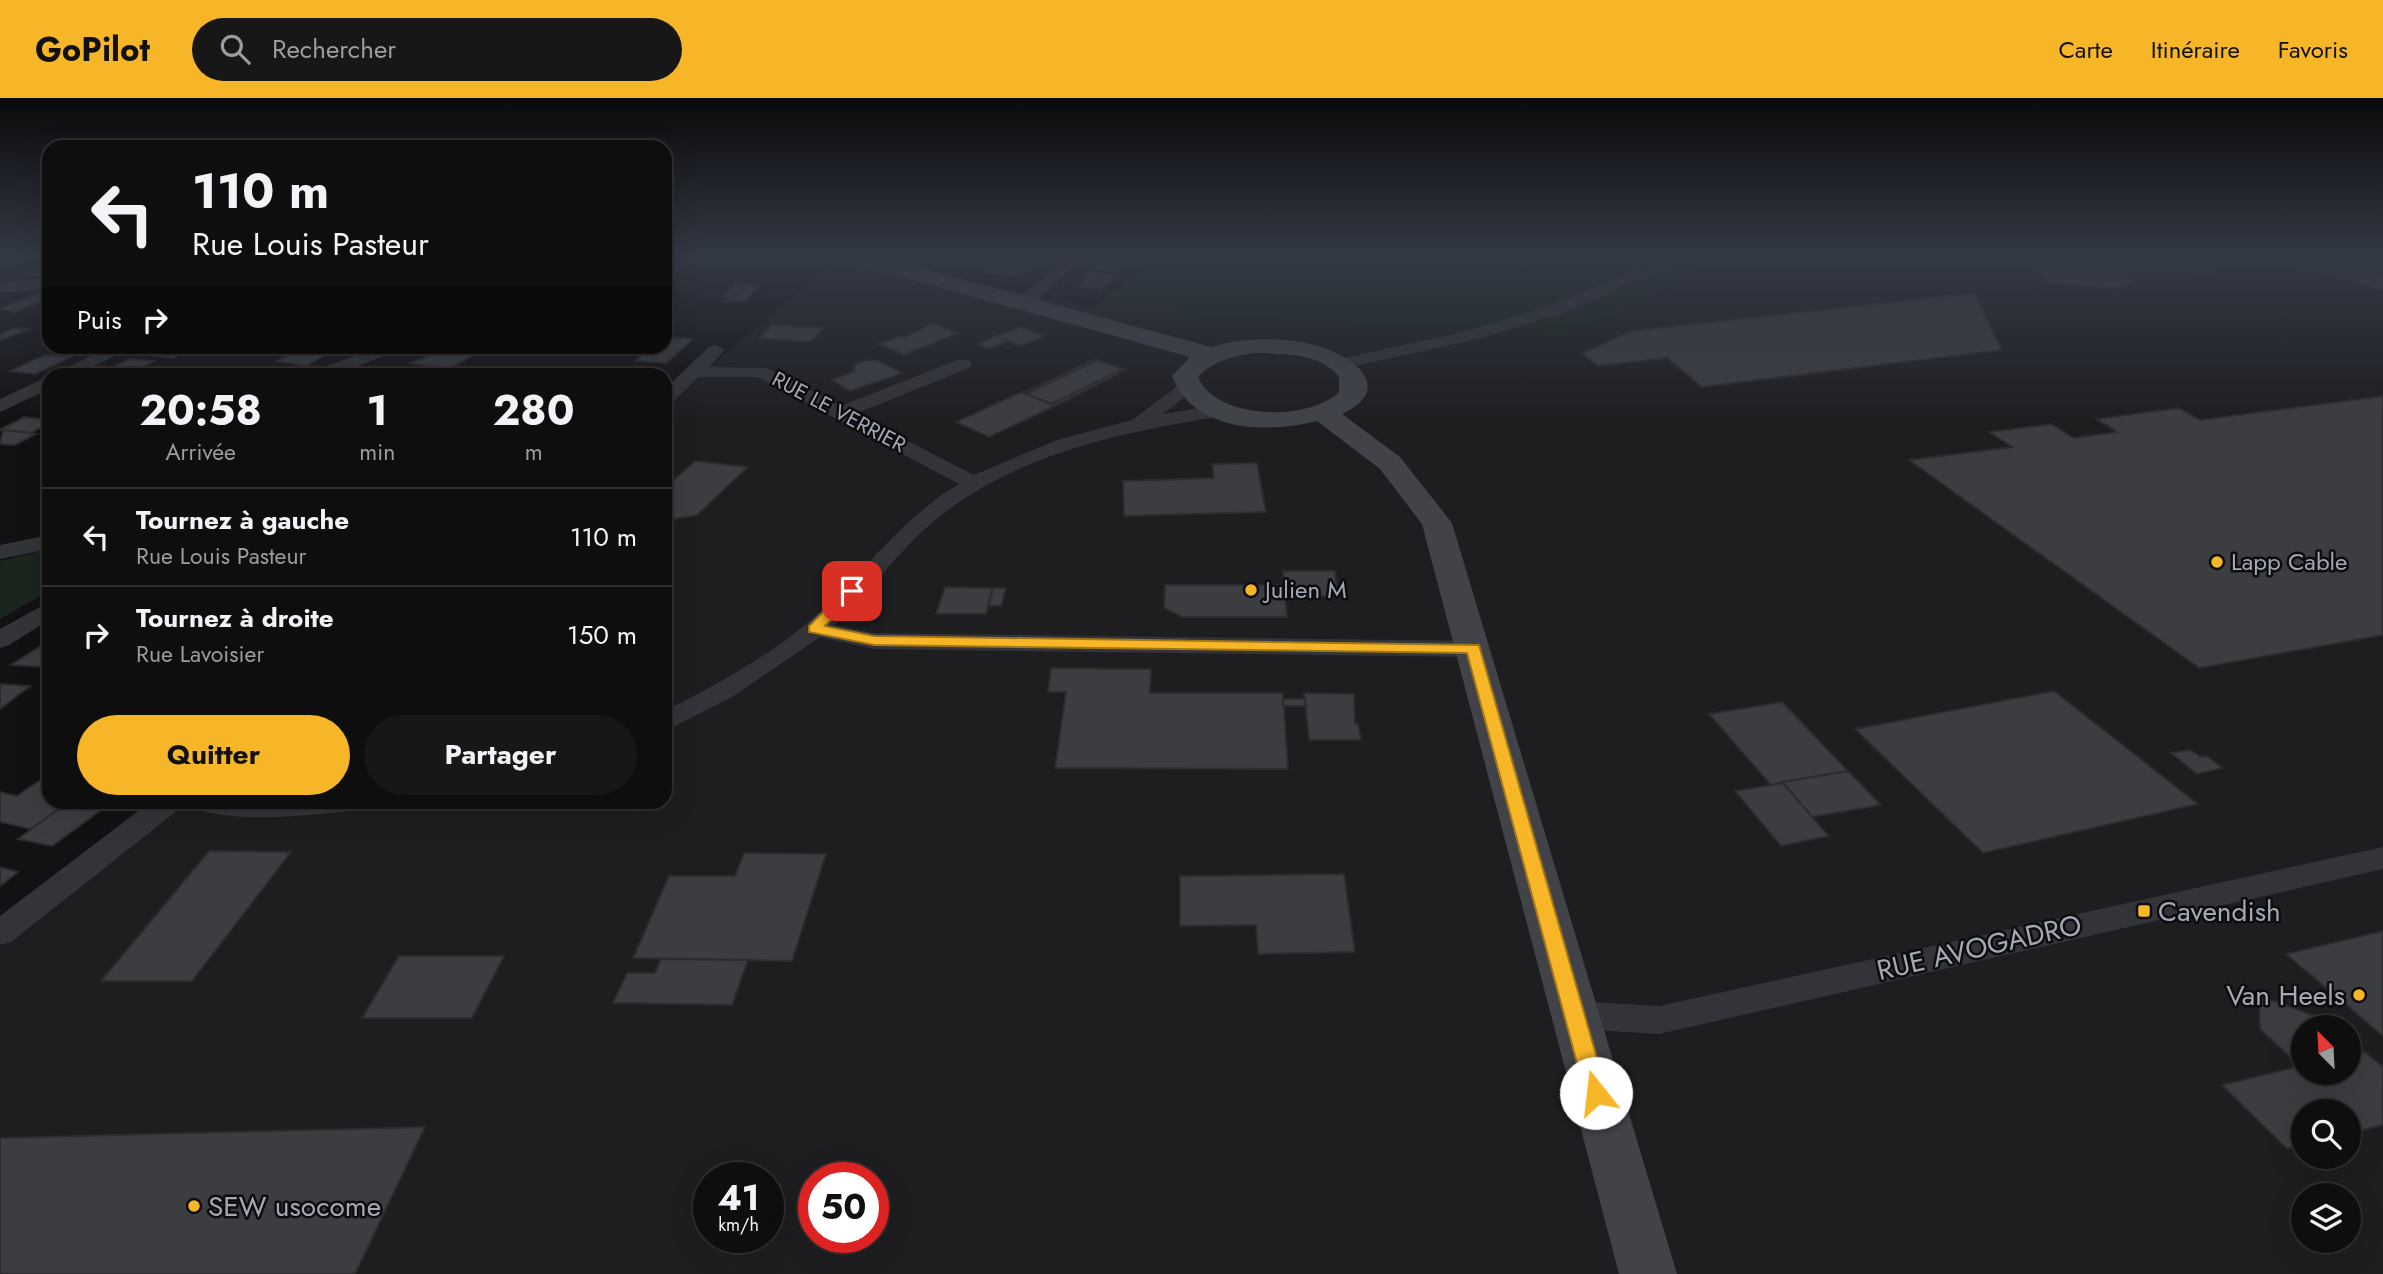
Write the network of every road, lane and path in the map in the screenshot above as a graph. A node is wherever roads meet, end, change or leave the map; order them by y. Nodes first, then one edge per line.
1 (1063, 313) edge
2 (1544, 313) edge
3 (716, 351) dead end
4 (109, 354) edge
5 (366, 354) edge
6 (378, 354) edge
7 (1210, 355) junction
8 (355, 362) junction
9 (963, 364) dead end
10 (1341, 364) junction
11 (78, 368) edge
12 (338, 368) edge
13 (695, 372) junction
14 (42, 385) edge
15 (1186, 389) junction
16 (672, 393) edge
17 (0, 406) edge
18 (1217, 411) junction
19 (1322, 412) junction
20 (840, 413) junction
21 (1138, 423) junction
22 (975, 484) junction
23 (42, 543) edge
24 (0, 552) edge
25 (42, 613) edge
26 (815, 629) junction
27 (0, 640) edge
28 (1473, 649) junction
29 (672, 718) edge
30 (160, 809) edge
31 (2383, 858) edge
32 (0, 933) edge
33 (1574, 1015) junction
34 (1648, 1274) edge

1 - 7 main road
2 - 10 street
3 - 13 street
4 - 11 street
5 - 8 street
6 - 8 street
7 - 10 main road
7 - 15 main road
8 - 12 street
9 - 20 street
10 - 19 main road
13 - 16 street
13 - 20 street, RUE LE VERRIER
14 - 17 street
15 - 18 main road
15 - 21 street
18 - 19 main road
18 - 21 street
19 - 28 main road
20 - 22 street, RUE LE VERRIER
21 - 22 street
22 - 26 street
23 - 24 street
25 - 27 street
26 - 28 street
26 - 29 street
28 - 33 main road
30 - 32 street
31 - 33 street, RUE AVOGADRO
33 - 34 main road

